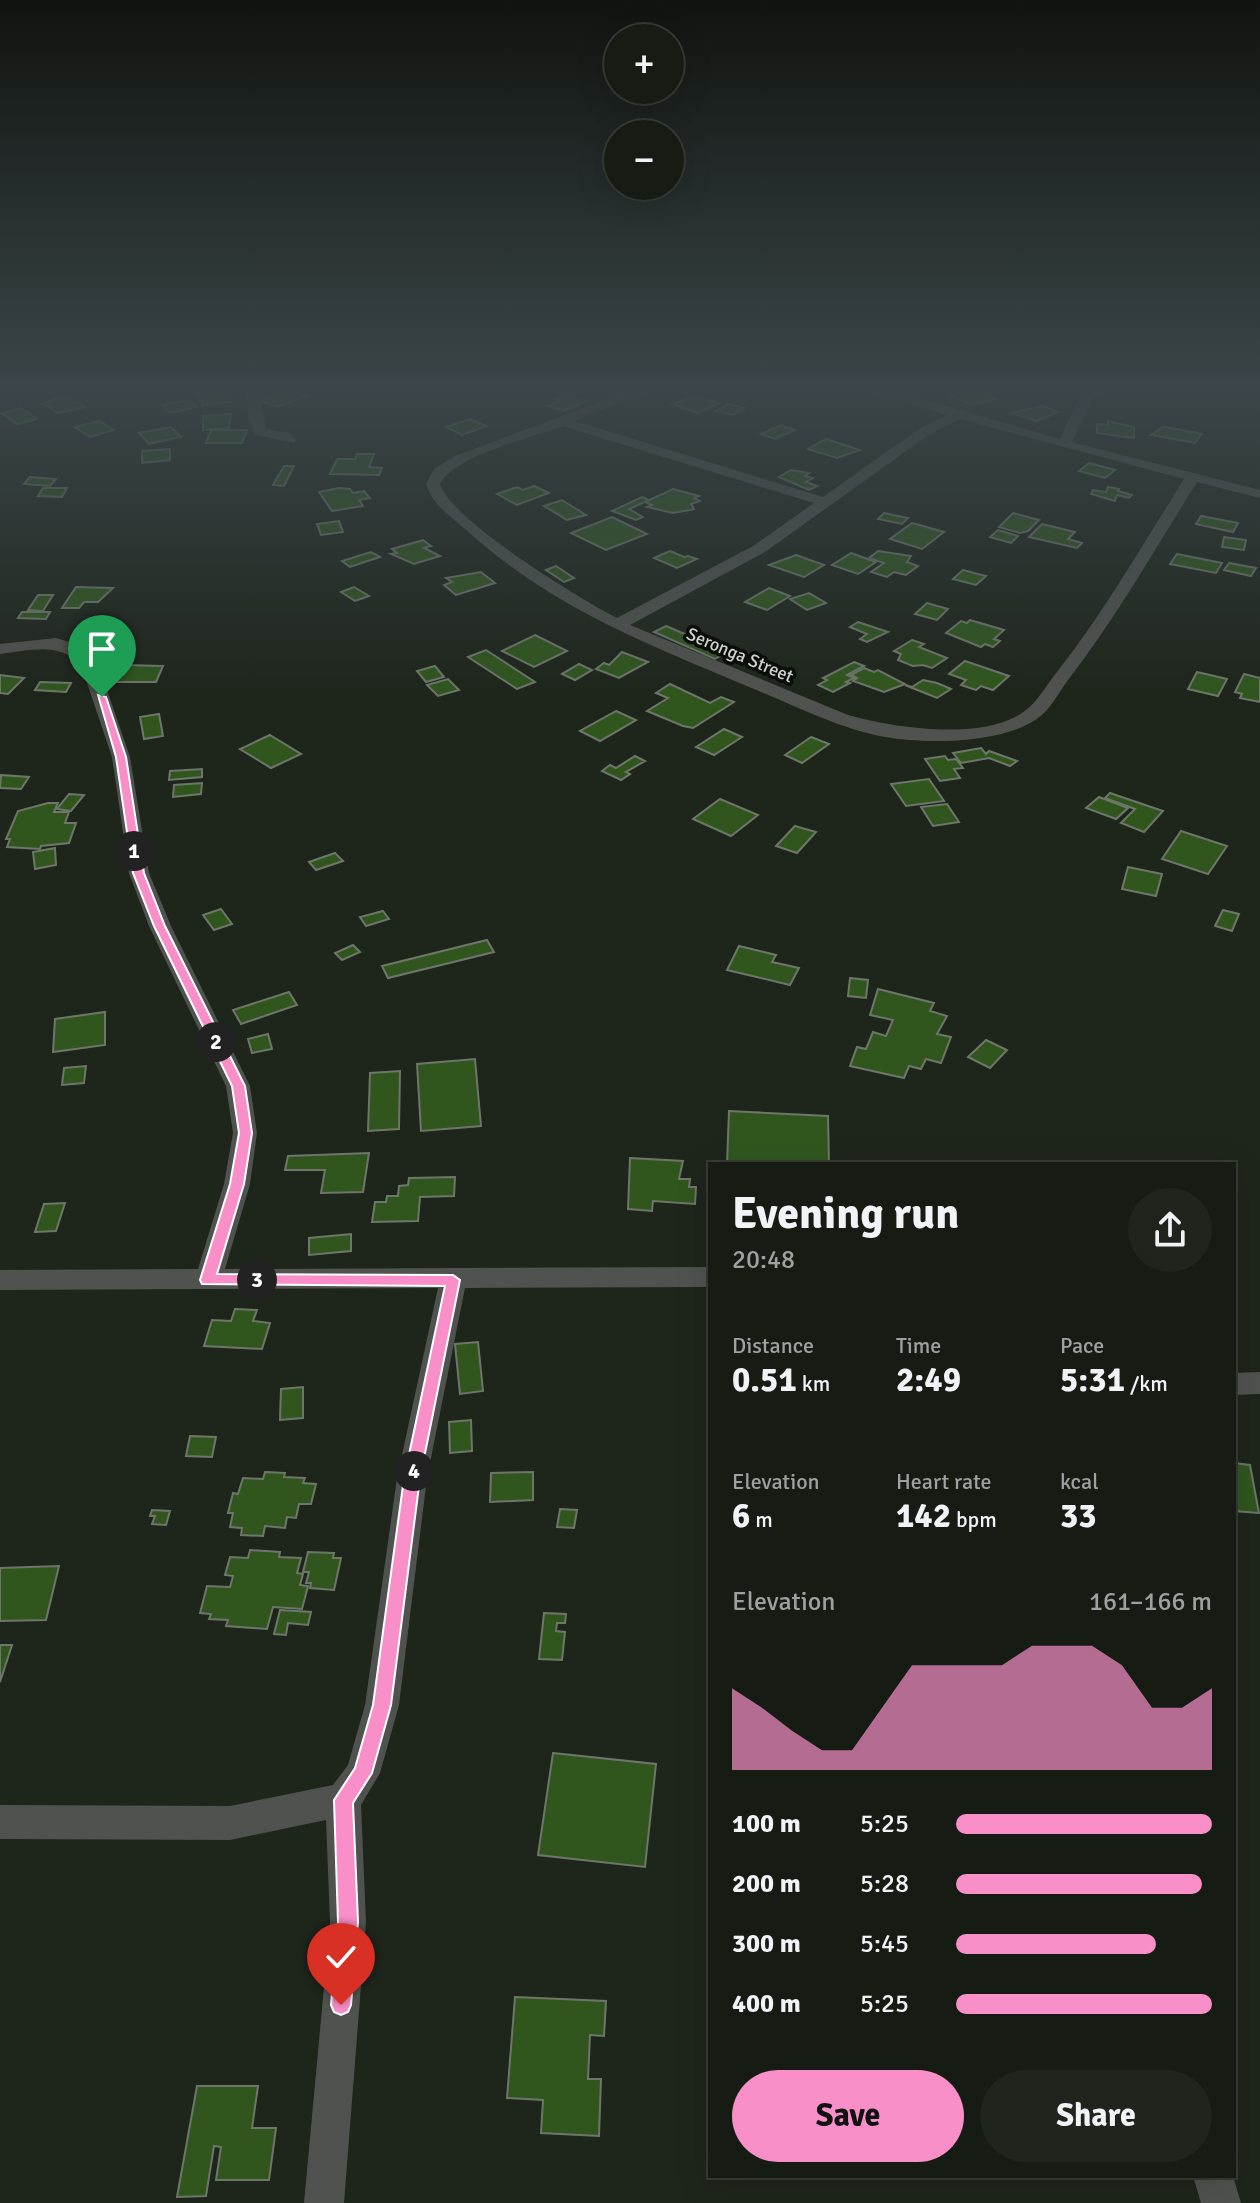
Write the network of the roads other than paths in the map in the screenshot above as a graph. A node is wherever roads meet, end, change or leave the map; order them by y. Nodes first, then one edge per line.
1 (435, 489) edge
2 (784, 489) edge
3 (844, 489) edge
4 (1185, 489) edge
5 (825, 502) junction
6 (617, 625) junction
7 (0, 649) edge
8 (708, 1277) edge
9 (0, 1280) edge
10 (208, 1280) junction
11 (453, 1280) junction
12 (1260, 1383) edge
13 (1236, 1384) edge
14 (343, 1800) junction
15 (0, 1822) edge
16 (1214, 2178) edge
17 (324, 2203) edge
18 (1221, 2203) edge

1 - 6 street, Seronga Street
2 - 5 street
3 - 5 street
4 - 6 street, Seronga Street
5 - 6 street
7 - 10 street
8 - 11 street
9 - 10 street
10 - 11 street
11 - 14 street
12 - 13 street
14 - 15 street
14 - 17 street
16 - 18 street

